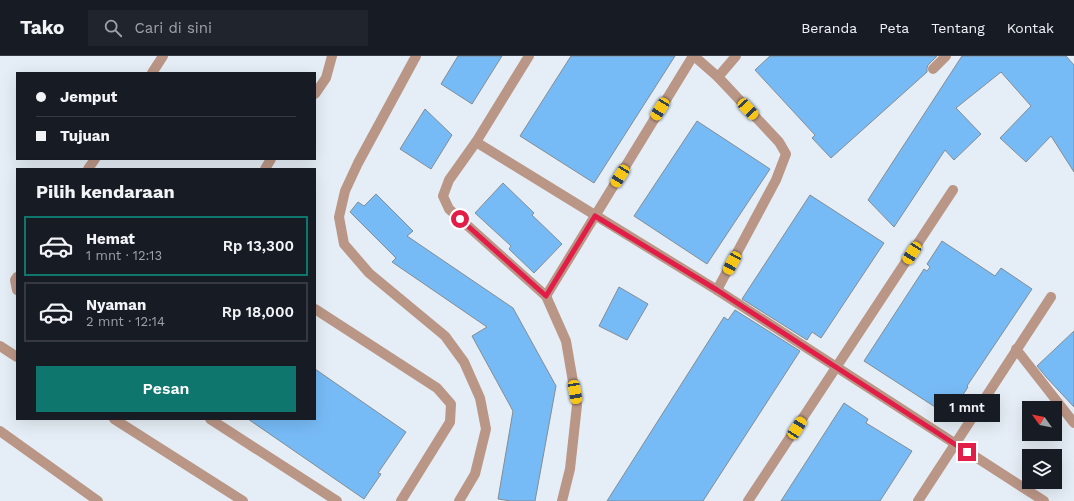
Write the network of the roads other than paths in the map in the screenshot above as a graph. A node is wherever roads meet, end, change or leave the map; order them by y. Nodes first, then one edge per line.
1 (163, 56) edge
2 (332, 56) edge
3 (416, 56) edge
4 (530, 56) edge
5 (693, 56) edge
6 (736, 56) edge
7 (946, 56) edge
8 (933, 69) dead end
9 (153, 72) edge
10 (718, 77) junction
11 (316, 93) edge
12 (476, 142) junction
13 (953, 190) dead end
14 (595, 216) junction
15 (717, 290) junction
16 (546, 296) junction
17 (1051, 297) dead end
18 (316, 310) edge
19 (0, 346) edge
20 (1016, 349) junction
21 (16, 356) edge
22 (837, 367) junction
23 (116, 420) edge
24 (212, 420) edge
25 (1074, 423) edge
26 (0, 432) edge
27 (954, 443) junction
28 (98, 501) edge
29 (243, 501) edge
30 (337, 501) edge
31 (402, 501) edge
32 (459, 501) edge
33 (562, 501) edge
34 (748, 501) edge
35 (918, 501) edge
36 (1044, 501) edge

1 - 9 street
2 - 11 street
3 - 32 street
4 - 12 street
5 - 10 street
5 - 14 street
6 - 10 street
7 - 8 street
10 - 15 street
12 - 14 street
12 - 16 street
13 - 22 street
14 - 15 street
14 - 16 street
15 - 22 street
16 - 33 street
17 - 20 street
18 - 31 street
19 - 21 street
20 - 25 street
20 - 27 street
22 - 27 street
22 - 34 street
23 - 29 street
24 - 30 street
26 - 28 street
27 - 35 street
27 - 36 street

